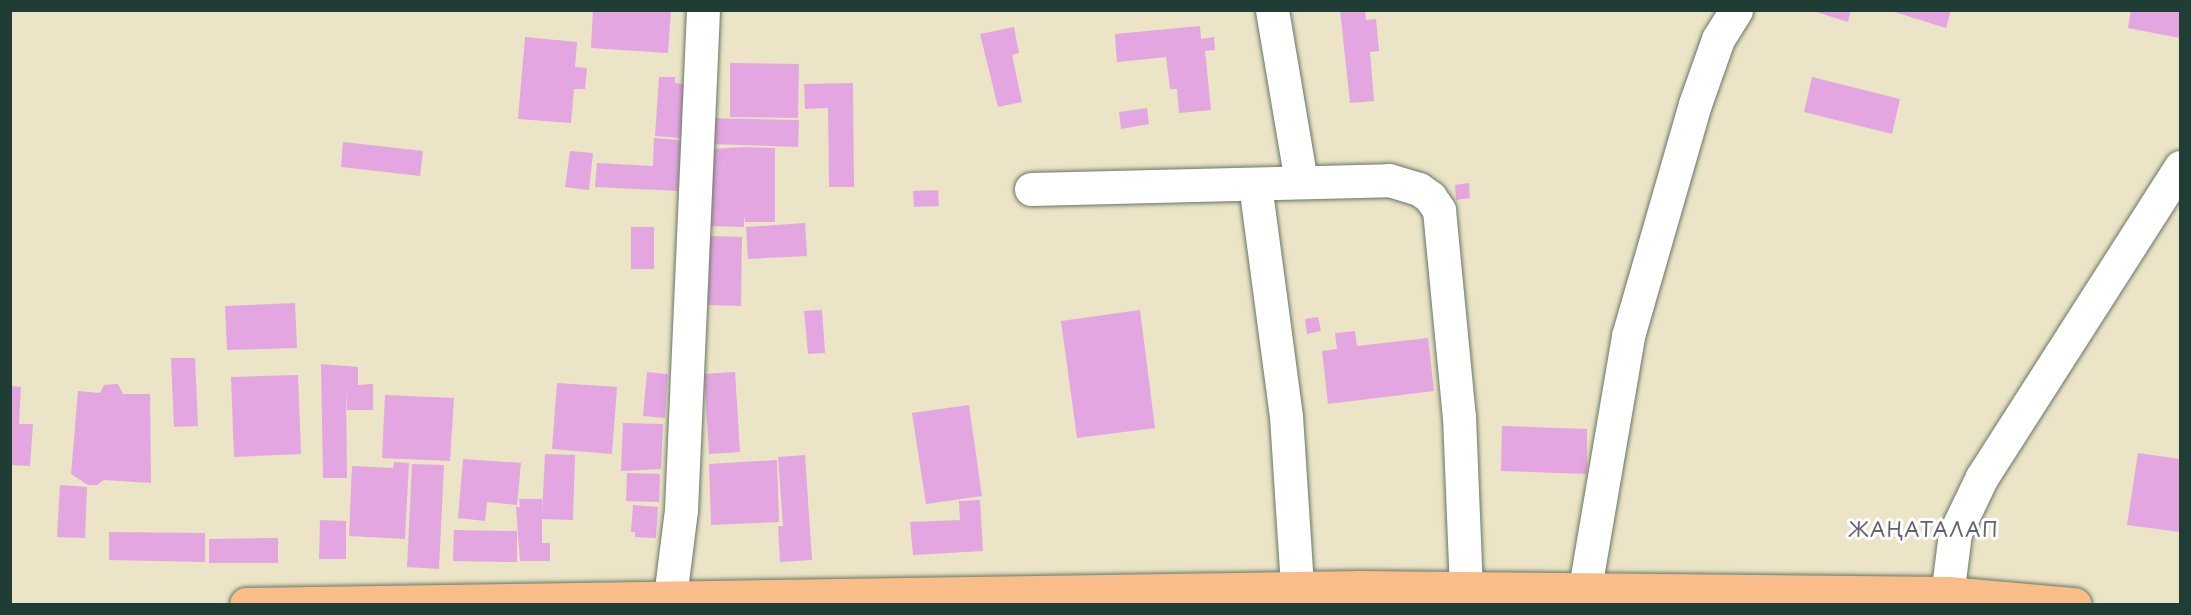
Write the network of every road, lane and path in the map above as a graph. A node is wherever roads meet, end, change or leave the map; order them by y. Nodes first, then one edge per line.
1 (703, 10) edge
2 (1272, 10) edge
3 (1736, 10) edge
4 (2181, 167) edge
5 (1300, 182) junction
6 (1255, 184) junction
7 (1031, 189) dead end
8 (1297, 587) junction
9 (1466, 587) junction
10 (1586, 588) junction
11 (1361, 596) edge
12 (670, 597) junction
13 (1947, 599) edge
14 (764, 600) edge
15 (246, 604) edge
16 (2075, 604) edge

1 - 12 street
2 - 5 street
3 - 10 street
4 - 13 street
5 - 6 street
5 - 9 street
6 - 7 street
6 - 8 street
8 - 11 main road
8 - 14 main road
9 - 10 main road
9 - 11 main road
10 - 13 main road
12 - 14 main road
12 - 15 main road
13 - 16 main road

